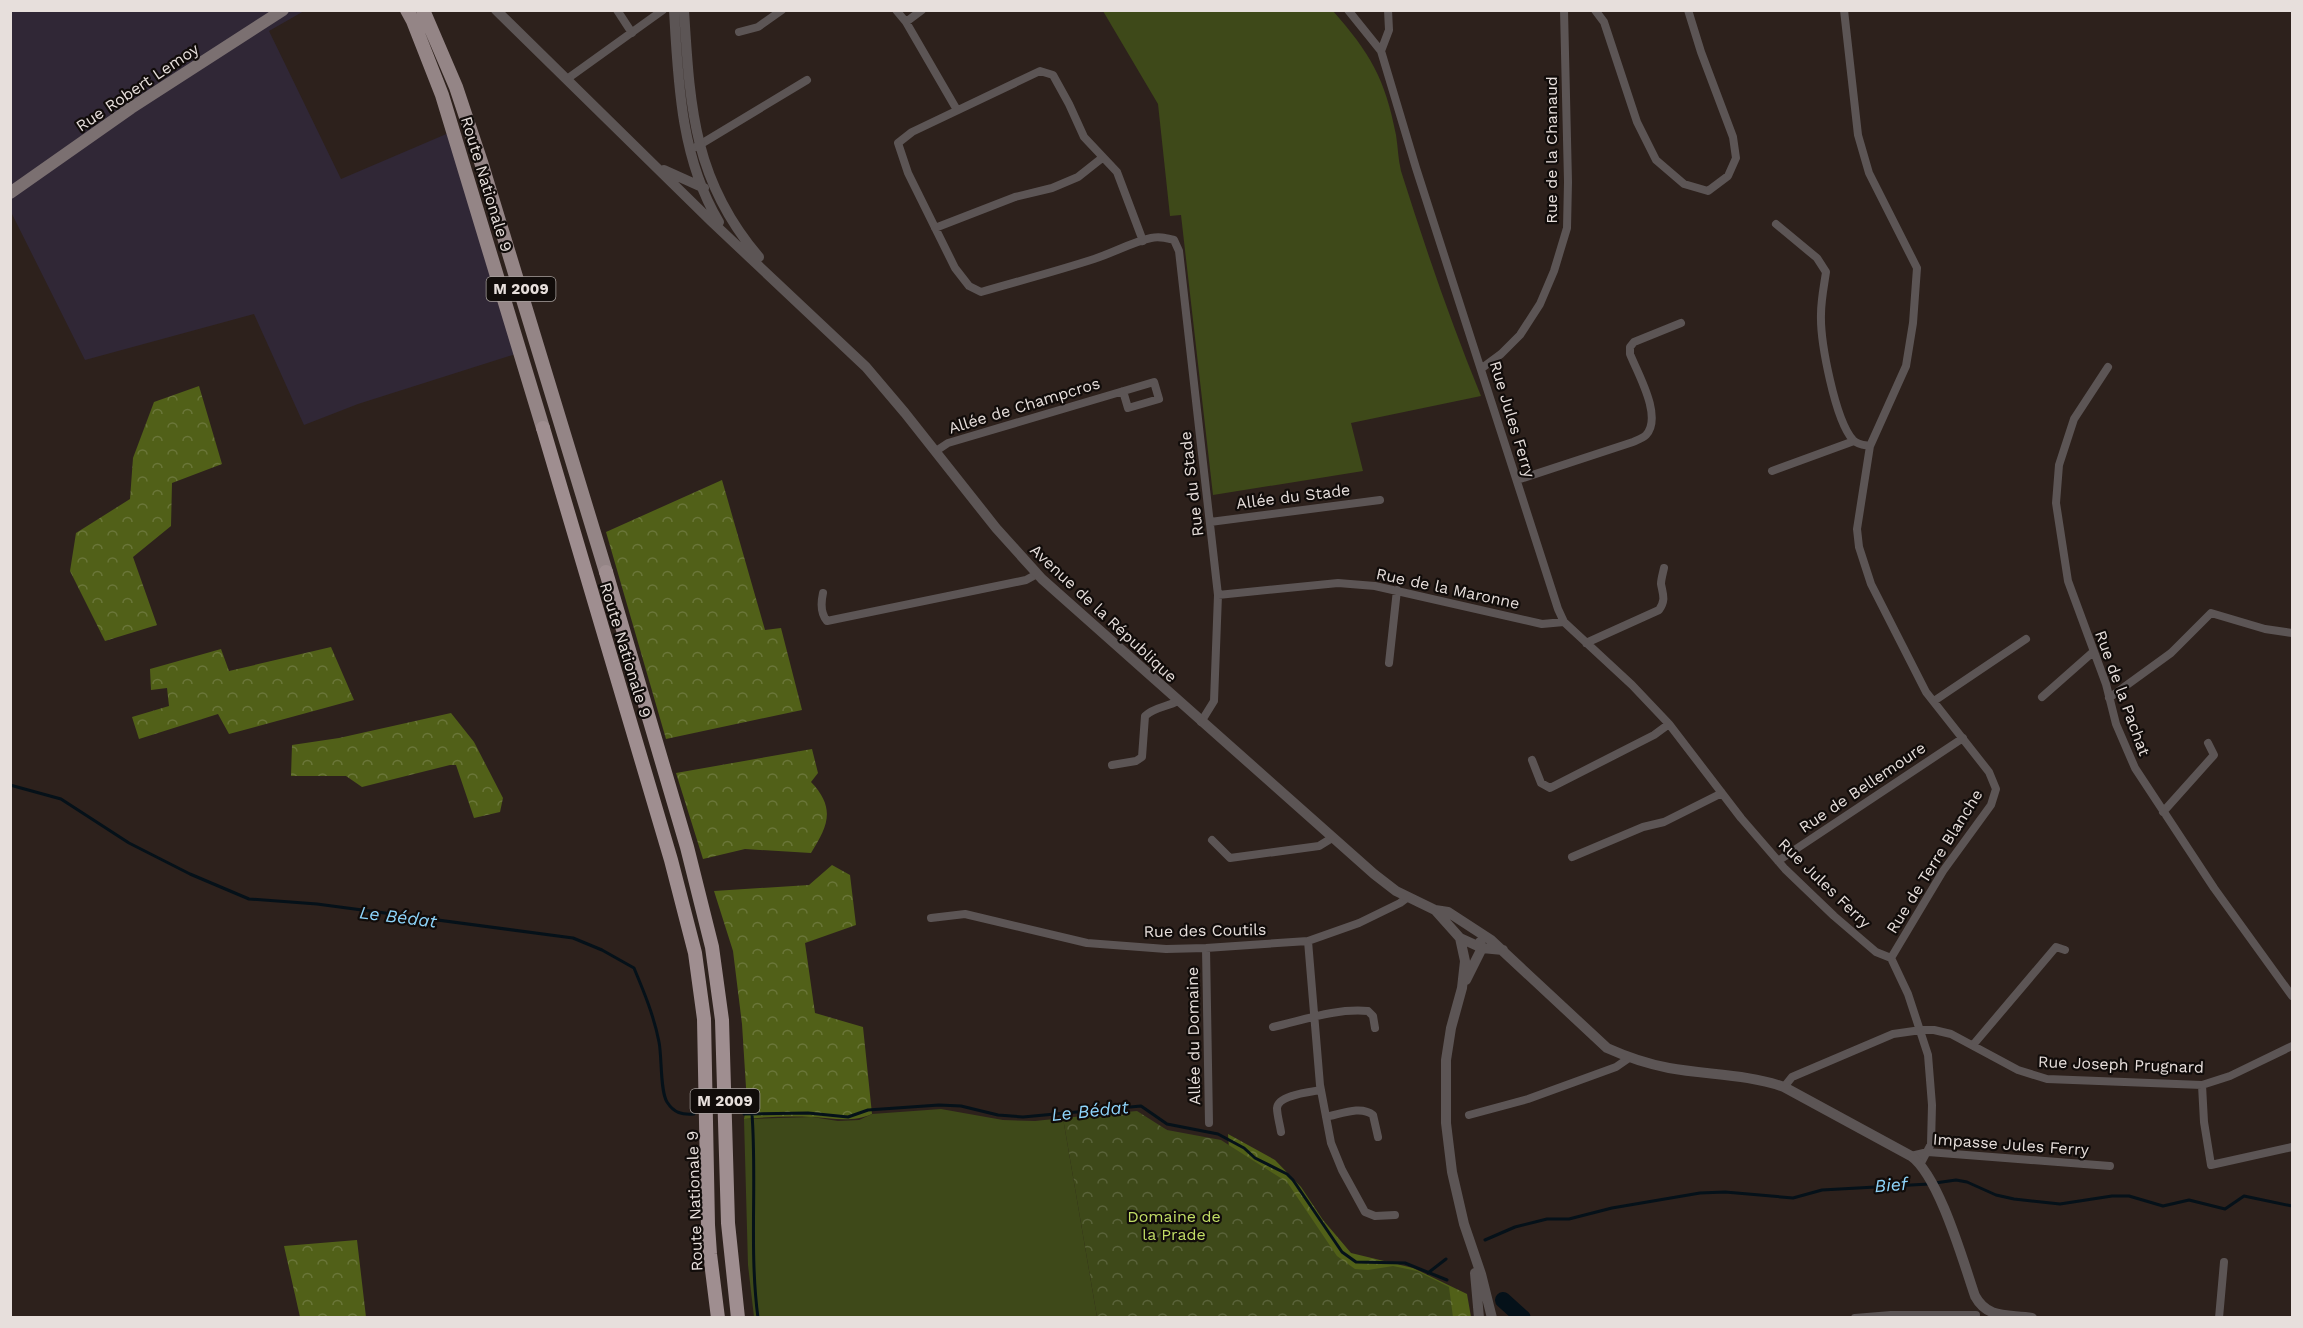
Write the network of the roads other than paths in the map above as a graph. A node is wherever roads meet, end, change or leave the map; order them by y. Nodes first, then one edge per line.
1 (283, 10) edge
2 (407, 10) edge
3 (423, 10) edge
4 (496, 10) edge
5 (616, 10) edge
6 (663, 10) edge
7 (674, 10) edge
8 (684, 10) edge
9 (782, 10) edge
10 (896, 10) edge
11 (922, 10) edge
12 (1348, 10) edge
13 (1388, 10) edge
14 (1564, 10) edge
15 (1595, 10) edge
16 (1688, 10) edge
17 (1844, 10) edge
18 (906, 22) junction
19 (739, 32) dead end
20 (632, 33) junction
21 (1381, 51) junction
22 (567, 79) junction
23 (807, 80) dead end
24 (957, 110) junction
25 (694, 148) junction
26 (1102, 158) junction
27 (657, 167) junction
28 (702, 188) junction
29 (716, 192) junction
30 (10, 193) edge
31 (1776, 224) dead end
32 (936, 228) junction
33 (725, 233) junction
34 (1143, 241) junction
35 (792, 296) junction
36 (1681, 323) dead end
37 (2108, 367) dead end
38 (1482, 368) junction
39 (1123, 391) dead end
40 (543, 428) joint
41 (1854, 441) junction
42 (1870, 446) junction
43 (936, 451) junction
44 (1773, 471) dead end
45 (1517, 480) junction
46 (1380, 501) dead end
47 (1210, 522) junction
48 (1664, 568) dead end
49 (606, 572) joint
50 (1037, 574) junction
51 (1397, 590) junction
52 (823, 593) dead end
53 (1218, 595) junction
54 (1564, 622) junction
55 (2292, 633) edge
56 (2026, 639) dead end
57 (1586, 643) junction
58 (2093, 652) junction
59 (1389, 663) dead end
60 (2042, 697) dead end
61 (2109, 698) junction
62 (1178, 702) junction
63 (1934, 702) junction
64 (1201, 722) junction
65 (1669, 724) junction
66 (1963, 738) junction
67 (2208, 743) dead end
68 (1532, 760) dead end
69 (1112, 765) dead end
70 (1722, 793) junction
71 (2163, 812) junction
72 (1332, 838) junction
73 (1212, 840) dead end
74 (1572, 857) dead end
75 (1778, 861) junction
76 (1407, 897) junction
77 (1435, 910) junction
78 (931, 918) dead end
79 (1476, 930) junction
80 (1460, 938) junction
81 (1308, 941) junction
82 (1206, 948) junction
83 (1482, 948) junction
84 (2065, 950) dead end
85 (1506, 951) junction
86 (1891, 958) junction
87 (1462, 988) junction
88 (2292, 996) edge
89 (1313, 1018) junction
90 (1273, 1027) dead end
91 (1375, 1029) dead end
92 (1921, 1030) junction
93 (1973, 1046) junction
94 (2292, 1046) edge
95 (1629, 1058) junction
96 (2202, 1085) junction
97 (1784, 1087) junction
98 (1321, 1090) junction
99 (1469, 1115) dead end
100 (1326, 1117) junction
101 (1209, 1123) dead end
102 (1281, 1132) dead end
103 (1378, 1137) dead end
104 (2292, 1147) edge
105 (1928, 1152) junction
106 (1911, 1156) junction
107 (1921, 1164) junction
108 (2110, 1166) dead end
109 (1395, 1215) dead end
110 (1470, 1243) junction
111 (2224, 1262) dead end
112 (1978, 1313) edge
113 (718, 1317) edge
114 (738, 1317) edge
115 (1479, 1317) edge
116 (1492, 1317) edge
117 (1855, 1317) edge
118 (2032, 1317) edge
119 (2220, 1317) edge

1 - 30 main road, Rue Robert Lemoy
2 - 40 main road, Route Nationale 9 / M 2009
3 - 49 main road, M 2009
4 - 22 street
5 - 20 street
6 - 20 street
7 - 25 street
8 - 25 street
9 - 19 street
10 - 18 street
11 - 18 street
12 - 21 street, Rue Jules Ferry
13 - 21 street
14 - 38 street, Rue de la Chanaud
15 - 16 street
17 - 42 street, Rue de Terre Blanche
18 - 24 street
20 - 22 street
21 - 38 street, Rue Jules Ferry
22 - 27 street
23 - 25 street
24 - 26 street
24 - 32 street
25 - 28 street
25 - 29 street, Avenue de la République
26 - 32 street
26 - 34 street
27 - 28 street
27 - 33 street, Avenue de la République
28 - 29 street
28 - 33 street
29 - 35 street, Avenue de la République
31 - 41 street
32 - 34 street
33 - 35 street, Avenue de la République
34 - 47 street, Rue du Stade
35 - 43 street, Avenue de la République
36 - 45 street
37 - 58 street, Rue de la Pachat
38 - 45 street, Rue Jules Ferry
39 - 43 street, Allée de Champcros
40 - 113 highway, Route Nationale 9 / M 2009
41 - 42 street
41 - 44 street
42 - 63 street, Rue de Terre Blanche
43 - 50 street, Avenue de la République
45 - 54 street, Rue Jules Ferry
46 - 47 street, Allée du Stade
47 - 53 street, Rue du Stade
48 - 57 street
49 - 114 highway, Route Nationale 9 / M 2009
50 - 52 street
50 - 62 street, Avenue de la République
51 - 53 street, Rue de la Maronne
51 - 54 street, Rue de la Maronne
51 - 59 street
53 - 64 street, Rue du Stade
54 - 57 street, Rue Jules Ferry
55 - 61 street
56 - 63 street
57 - 65 street, Rue Jules Ferry
58 - 60 street
58 - 61 street, Rue de la Pachat
61 - 71 street, Rue de la Pachat
62 - 64 street, Avenue de la République
62 - 69 street
63 - 66 street, Rue de Terre Blanche
64 - 72 street, Avenue de la République
65 - 68 street
65 - 70 street, Rue Jules Ferry
66 - 75 street, Rue de Bellemoure
66 - 86 street, Rue de Terre Blanche
67 - 71 street
70 - 74 street
70 - 75 street, Rue Jules Ferry
71 - 88 street, Rue de la Pachat
72 - 73 street
72 - 76 street, Avenue de la République
75 - 86 street, Rue Jules Ferry
76 - 77 street, Avenue de la République
76 - 81 street, Rue des Coutils
77 - 79 street, Avenue de la République
77 - 80 street, Avenue de la République
78 - 82 street, Rue des Coutils
79 - 83 street
79 - 85 street, Avenue de la République
80 - 83 street, Avenue de la République
80 - 87 street
81 - 82 street, Rue des Coutils
81 - 89 street
82 - 101 street, Allée du Domaine
83 - 85 street, Avenue de la République
83 - 87 street
84 - 93 street
85 - 95 street, Avenue de la République
86 - 92 street
87 - 110 street
89 - 90 street
89 - 91 street
89 - 98 street
92 - 93 street, Rue Joseph Prugnard
92 - 97 street, Rue Joseph Prugnard
92 - 105 street
93 - 96 street, Rue Joseph Prugnard
94 - 96 street, Rue Joseph Prugnard
95 - 97 street, Avenue de la République
95 - 99 street
96 - 104 street
97 - 106 street, Avenue de la République
98 - 100 street
98 - 102 street
100 - 103 street
100 - 109 street
105 - 106 street, Impasse Jules Ferry
105 - 107 street
105 - 108 street, Impasse Jules Ferry
106 - 107 street, Avenue de la République
107 - 112 street, Avenue de la République
110 - 115 street
110 - 116 street
111 - 119 street
112 - 117 street
112 - 118 street

